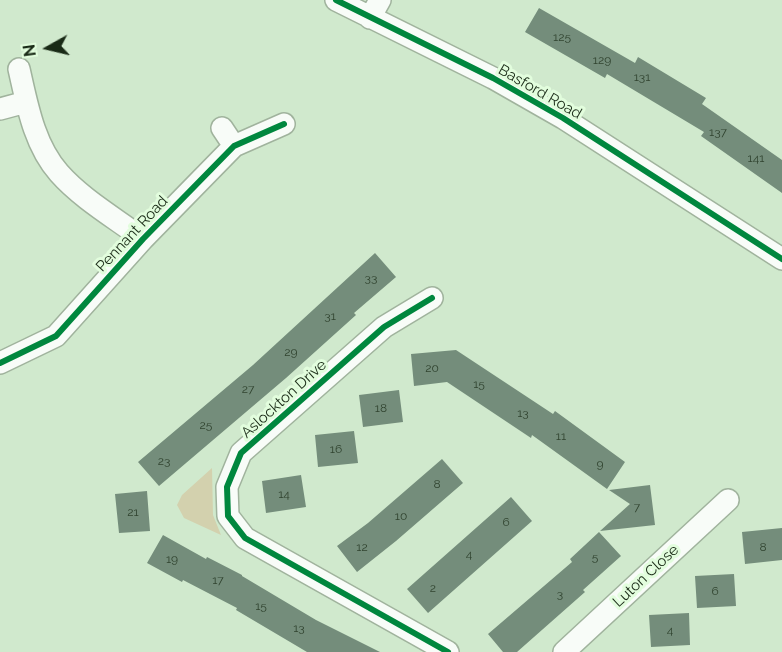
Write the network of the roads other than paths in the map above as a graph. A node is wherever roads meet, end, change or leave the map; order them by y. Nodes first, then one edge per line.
1 (336, 0) edge
2 (375, 9) edge
3 (19, 69) dead end
4 (26, 102) junction
5 (0, 109) edge
6 (284, 124) dead end
7 (222, 128) dead end
8 (234, 146) junction
9 (143, 239) junction
10 (782, 259) edge
11 (432, 298) dead end
12 (0, 363) edge
13 (728, 500) dead end
14 (448, 652) edge
15 (564, 652) edge

1 - 2 street, Basford Road
2 - 10 street, Basford Road
3 - 4 street, Pennant Road
4 - 5 street
4 - 9 street, Pennant Road
6 - 8 street, Pennant Road
7 - 8 street
8 - 9 street, Pennant Road
9 - 12 street, Pennant Road
11 - 14 street, Aslockton Drive
13 - 15 street, Luton Close

